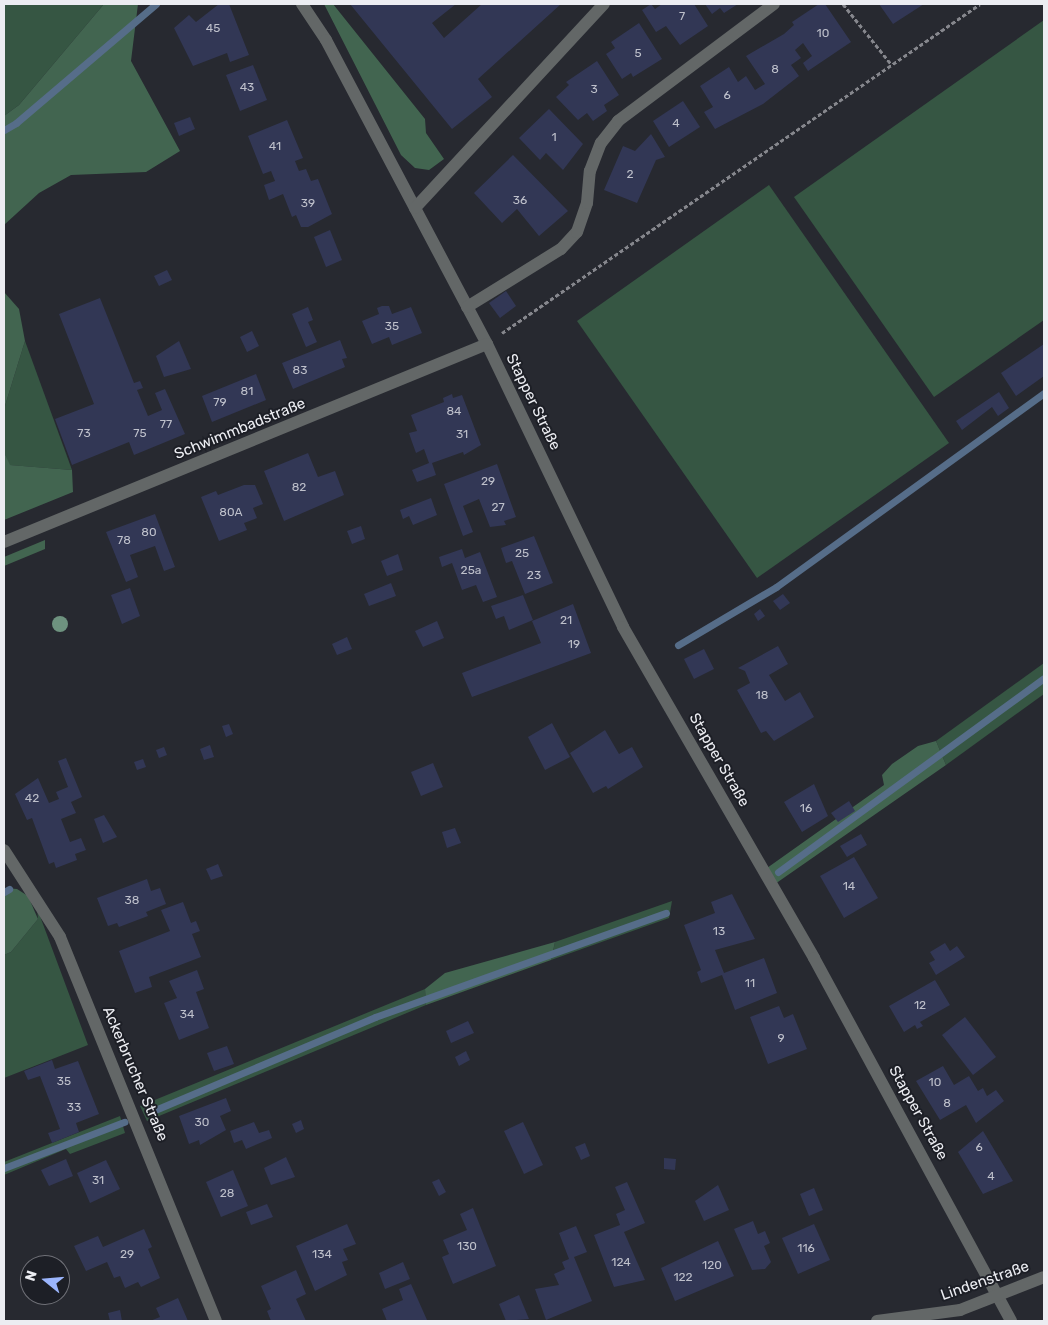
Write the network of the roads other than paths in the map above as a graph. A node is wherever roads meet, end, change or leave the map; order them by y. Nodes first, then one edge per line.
1 (302, 4) edge
2 (604, 4) edge
3 (774, 4) edge
4 (415, 208) junction
5 (467, 307) junction
6 (487, 344) junction
7 (4, 542) edge
8 (4, 850) edge
9 (1044, 1278) edge
10 (1000, 1296) junction
11 (216, 1321) edge
12 (877, 1321) edge
13 (1011, 1321) edge

1 - 4 street, Stapper Straße
2 - 4 street
3 - 5 street
4 - 5 street, Stapper Straße
5 - 6 street, Stapper Straße
6 - 7 street, Schwimmbadstraße
6 - 10 street, Stapper Straße
8 - 11 street, Ackerbrucher Straße
9 - 10 street, Lindenstraße
10 - 12 street, Lindenstraße
10 - 13 street, Stapper Straße

